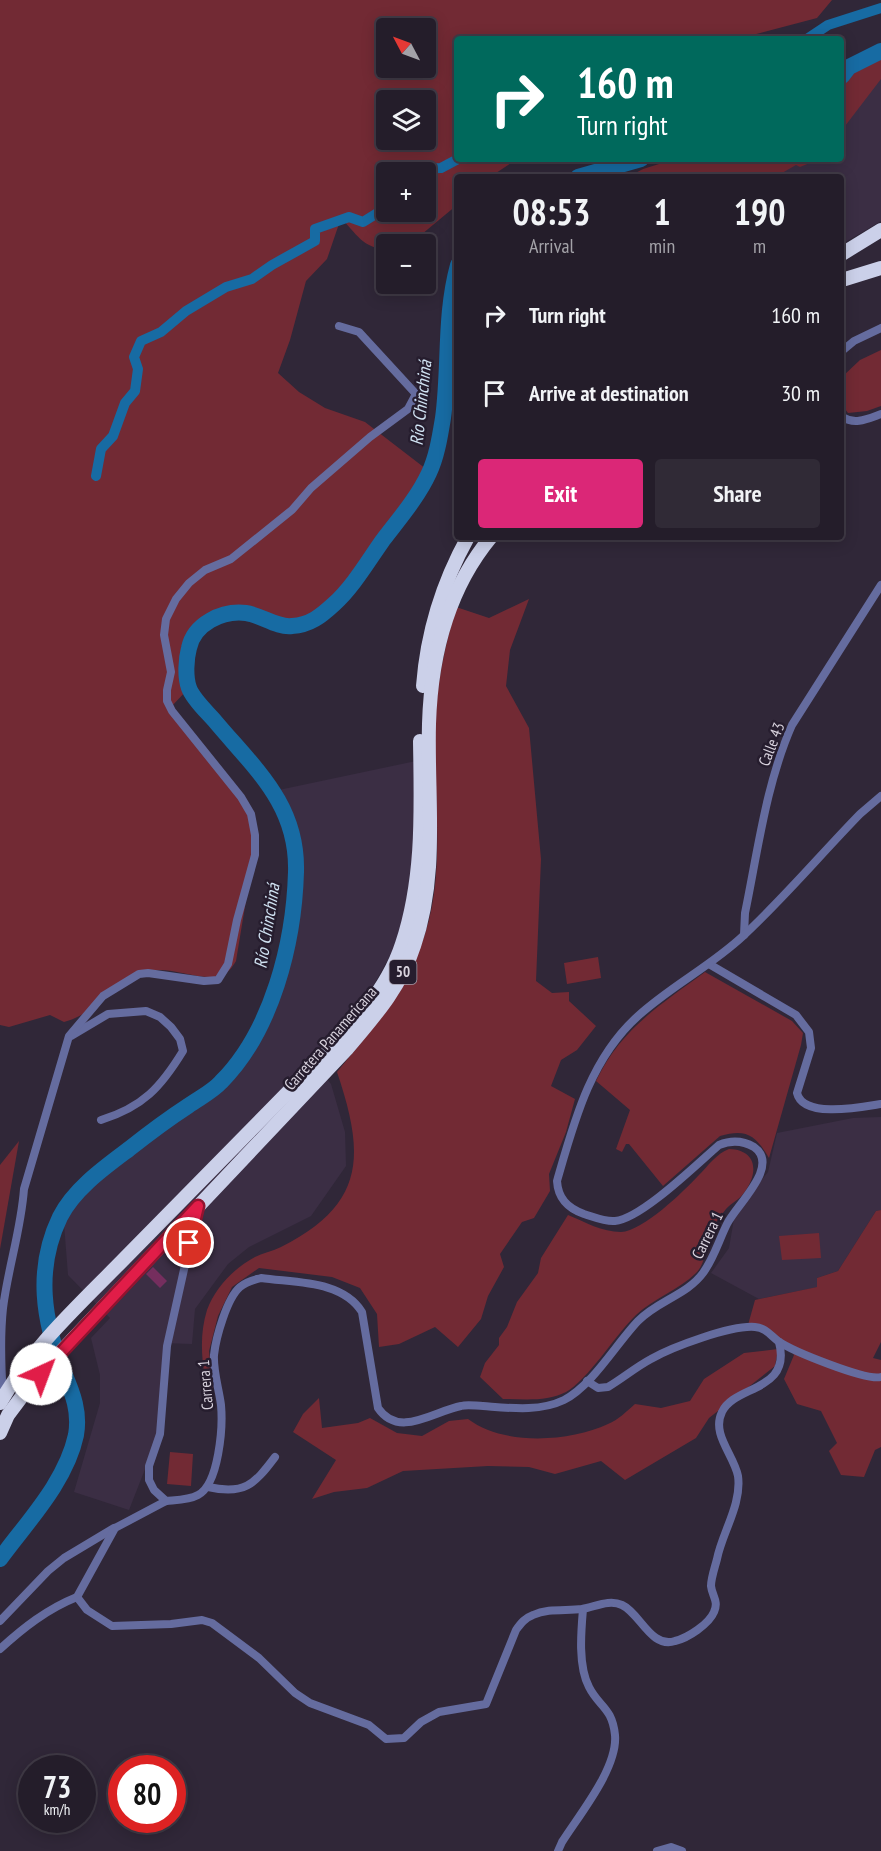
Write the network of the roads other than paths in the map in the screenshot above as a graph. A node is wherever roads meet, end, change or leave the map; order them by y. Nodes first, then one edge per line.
1 (881, 230) edge
2 (844, 253) edge
3 (881, 268) edge
4 (844, 279) edge
5 (339, 326) dead end
6 (881, 328) edge
7 (844, 349) edge
8 (881, 414) edge
9 (844, 418) edge
10 (467, 540) edge
11 (489, 540) edge
12 (881, 585) edge
13 (881, 796) edge
14 (744, 936) junction
15 (709, 964) junction
16 (69, 1036) junction
17 (881, 1104) edge
18 (101, 1120) dead end
19 (198, 1206) junction
20 (778, 1342) junction
21 (881, 1377) edge
22 (587, 1381) junction
23 (2, 1400) edge
24 (0, 1433) edge
25 (275, 1457) dead end
26 (208, 1487) junction
27 (166, 1501) junction
28 (115, 1528) junction
29 (76, 1598) junction
30 (583, 1609) junction
31 (0, 1621) edge
32 (0, 1649) edge
33 (558, 1851) edge
34 (657, 1851) edge
35 (681, 1851) edge

1 - 2 highway
3 - 4 highway
5 - 16 street
6 - 7 street
8 - 9 street
10 - 23 highway, Carretera Panamericana / 50
11 - 19 highway, Carretera Panamericana / 50
12 - 14 street, Calle 43
13 - 14 street, Carrera 1
14 - 15 street, Carrera 1
15 - 17 street
15 - 22 street, Carrera 1
16 - 18 street
16 - 23 street
19 - 24 highway, Carretera Panamericana / 50
19 - 27 street
20 - 21 street
20 - 22 street
20 - 30 street
22 - 26 street, Carrera 1
25 - 26 street
26 - 27 street
27 - 28 street
28 - 29 street
28 - 31 street
29 - 30 street
29 - 32 street
30 - 33 street
34 - 35 street

